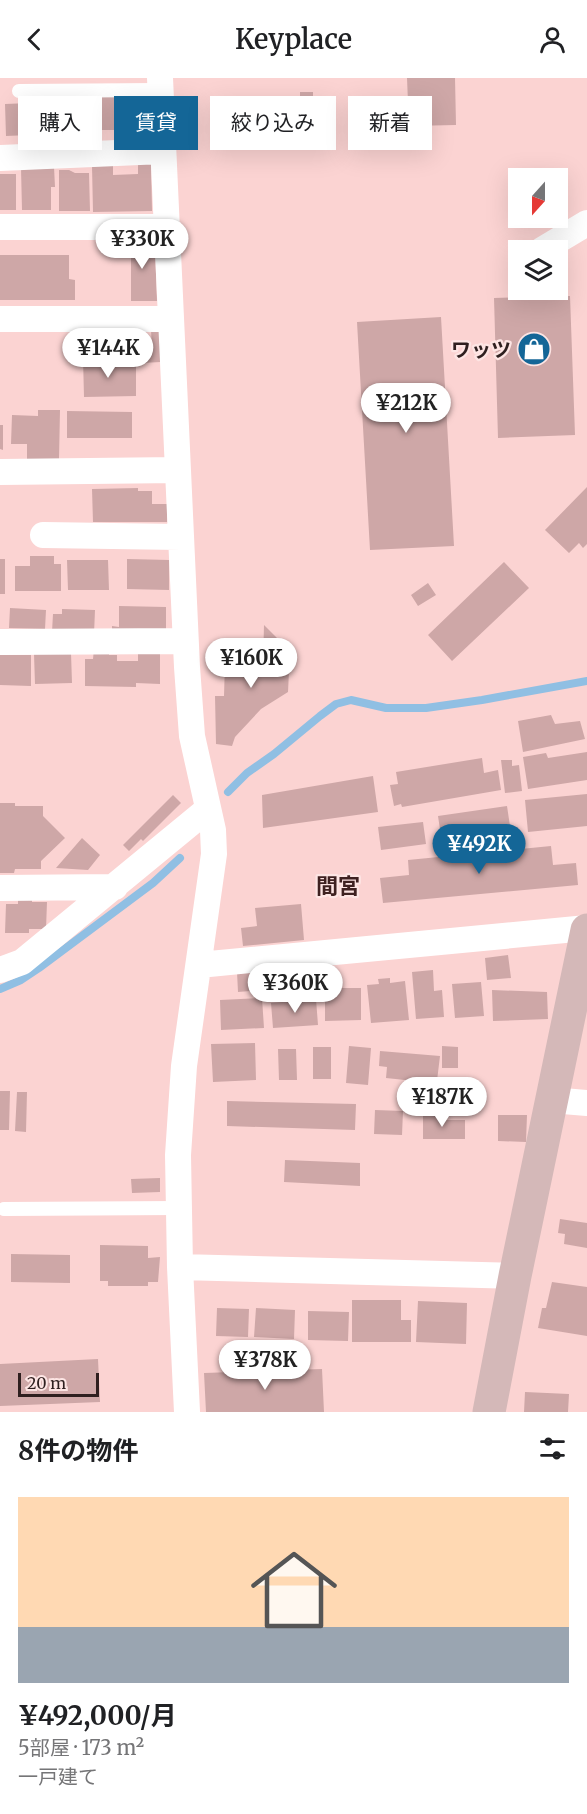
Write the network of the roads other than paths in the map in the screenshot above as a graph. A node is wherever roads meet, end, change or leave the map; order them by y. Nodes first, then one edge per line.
1 (160, 84) edge
2 (19, 91) dead end
3 (163, 151) junction
4 (0, 158) edge
5 (587, 223) edge
6 (0, 227) edge
7 (167, 227) junction
8 (559, 240) edge
9 (0, 319) edge
10 (171, 319) junction
11 (178, 470) junction
12 (0, 471) edge
13 (43, 535) dead end
14 (181, 537) junction
15 (185, 641) junction
16 (0, 642) edge
17 (208, 808) junction
18 (115, 887) junction
19 (0, 888) edge
20 (587, 929) edge
21 (199, 965) junction
22 (0, 970) edge
23 (551, 1100) junction
24 (587, 1103) edge
25 (179, 1208) junction
26 (4, 1209) dead end
27 (180, 1268) junction
28 (515, 1276) junction
29 (188, 1412) edge
30 (489, 1412) edge

1 - 2 lane
1 - 3 street
3 - 4 street
3 - 7 street
5 - 8 street
6 - 7 street
7 - 10 street
9 - 10 street
10 - 11 street
11 - 12 street
11 - 14 street
13 - 14 street
14 - 15 street
15 - 16 street
15 - 17 street
17 - 18 street
17 - 21 street
18 - 19 street
18 - 22 street
20 - 21 street
20 - 23 street
21 - 25 street
23 - 24 street
23 - 28 street
25 - 26 lane
25 - 27 street
27 - 28 street
27 - 29 street
28 - 30 street

